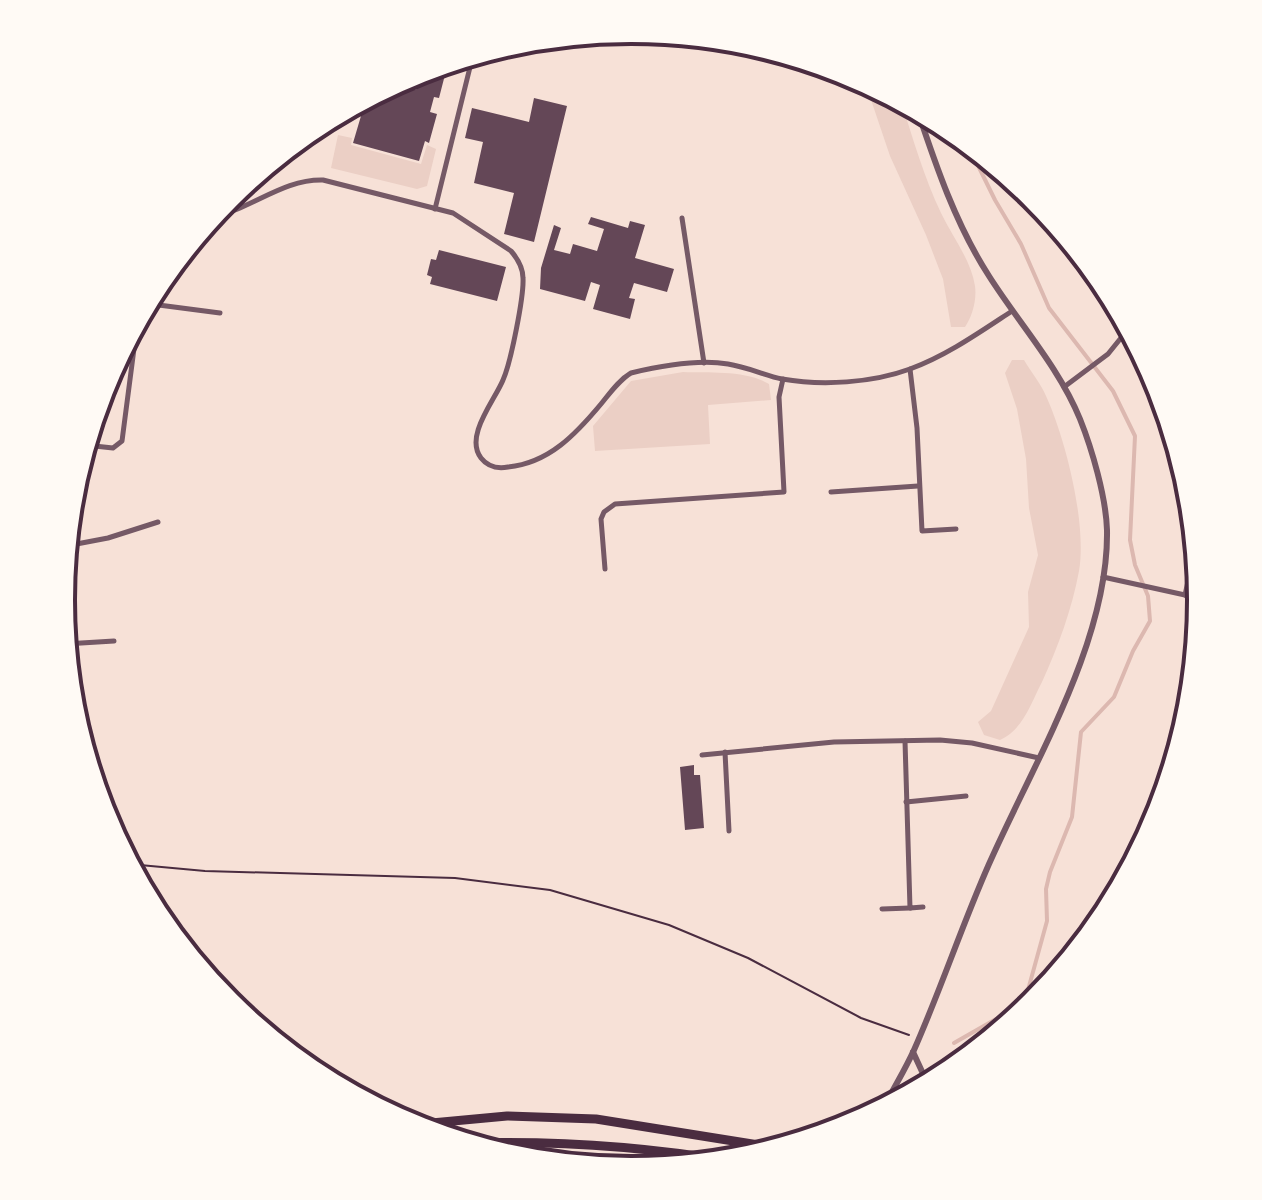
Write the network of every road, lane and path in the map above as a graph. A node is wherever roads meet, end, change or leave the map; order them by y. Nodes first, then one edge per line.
1 (470, 68) edge
2 (923, 127) edge
3 (435, 209) junction
4 (234, 211) edge
5 (682, 218) dead end
6 (160, 305) edge
7 (1012, 311) junction
8 (220, 313) dead end
9 (1121, 338) edge
10 (134, 351) edge
11 (704, 363) junction
12 (910, 369) junction
13 (783, 379) junction
14 (1064, 387) junction
15 (97, 446) edge
16 (918, 486) junction
17 (831, 492) dead end
18 (158, 522) dead end
19 (956, 529) dead end
20 (78, 544) edge
21 (605, 569) dead end
22 (1103, 577) junction
23 (1187, 587) edge
24 (1185, 595) joint
25 (114, 641) dead end
26 (77, 643) edge
27 (905, 741) junction
28 (725, 752) junction
29 (702, 755) dead end
30 (1039, 758) junction
31 (966, 796) dead end
32 (906, 802) junction
33 (729, 831) dead end
34 (142, 865) edge
35 (923, 907) dead end
36 (910, 908) junction
37 (882, 909) dead end
38 (918, 1039) junction
39 (913, 1052) junction
40 (923, 1073) edge
41 (893, 1090) edge
42 (441, 1122) edge
43 (512, 1143) edge
44 (747, 1143) edge
45 (683, 1153) edge

1 - 3 street
2 - 7 street
3 - 4 street
3 - 11 street
5 - 11 street
6 - 8 street
7 - 12 street
7 - 14 street
9 - 14 street
10 - 15 street
11 - 13 street
12 - 13 street
12 - 16 street
13 - 21 street
14 - 22 street
16 - 17 street
16 - 19 street
18 - 20 street
22 - 24 street
22 - 30 street
23 - 24 street
25 - 26 street
27 - 28 street
27 - 30 street
27 - 32 street
28 - 29 street
28 - 33 street
30 - 38 street
31 - 32 street
32 - 36 street
34 - 38 path
35 - 36 street
36 - 37 street
38 - 39 street
39 - 40 street
39 - 41 street
42 - 44 highway
43 - 45 highway

